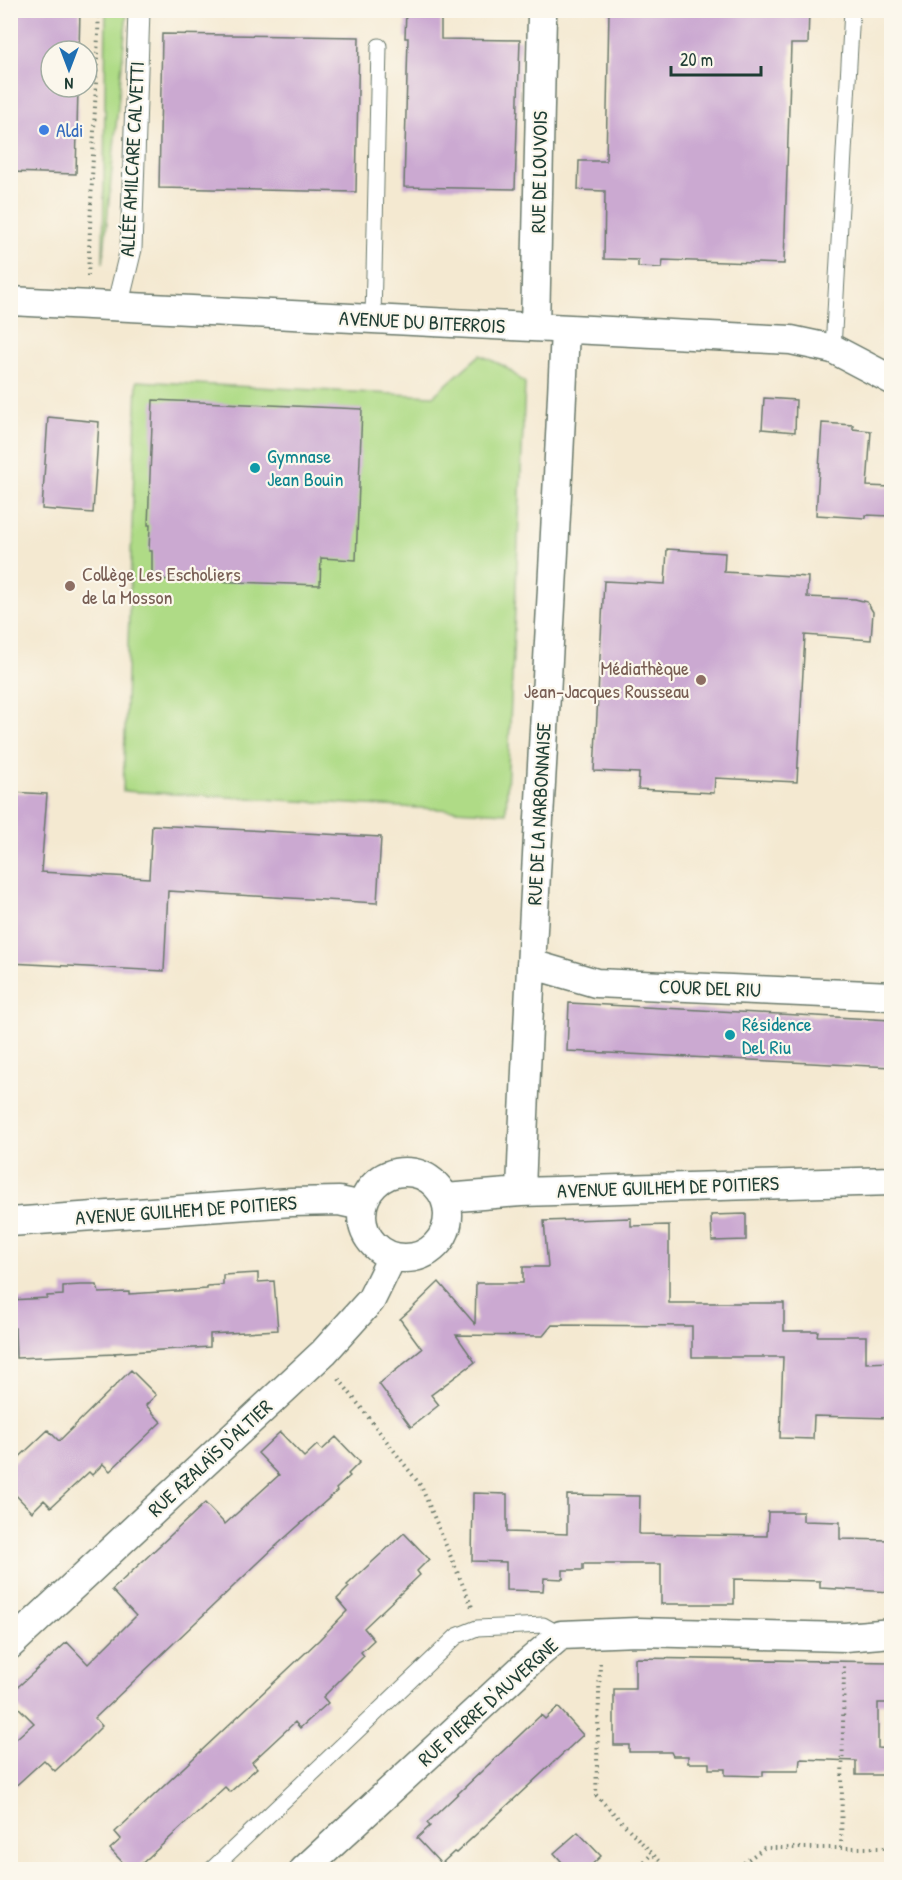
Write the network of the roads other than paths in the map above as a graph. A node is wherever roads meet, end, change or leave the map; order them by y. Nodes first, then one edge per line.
1 (139, 10) edge
2 (852, 10) edge
3 (542, 16) dead end
4 (380, 46) dead end
5 (10, 301) edge
6 (117, 307) junction
7 (373, 319) junction
8 (535, 327) junction
9 (564, 329) junction
10 (833, 349) junction
11 (891, 380) edge
12 (531, 964) junction
13 (891, 996) edge
14 (891, 1181) edge
15 (521, 1192) junction
16 (445, 1197) junction
17 (362, 1206) junction
18 (10, 1222) edge
19 (392, 1257) junction
20 (16, 1633) edge
21 (891, 1633) edge
22 (561, 1635) junction
23 (211, 1869) edge
24 (304, 1869) edge

1 - 6 street, ALLÉE AMILCARE CALVETTI
2 - 10 lane
3 - 8 street, RUE DE LOUVOIS
4 - 7 lane
5 - 6 street, AVENUE DU BITERROIS
6 - 7 street, AVENUE DU BITERROIS
7 - 8 street, AVENUE DU BITERROIS
8 - 9 street, AVENUE DU BITERROIS
9 - 10 street, AVENUE DU BITERROIS
9 - 12 street, RUE DE LA NARBONNAISE
10 - 11 street, AVENUE DU BITERROIS
12 - 13 street, COUR DEL RIU
12 - 15 street, RUE DE LA NARBONNAISE
14 - 15 street, AVENUE GUILHEM DE POITIERS
15 - 16 street, AVENUE GUILHEM DE POITIERS
16 - 17 street
16 - 19 street
17 - 18 street, AVENUE GUILHEM DE POITIERS
17 - 19 street
19 - 20 street, RUE AZALAÏS D'ALTIER
21 - 22 street, RUE PIERRE D'AUVERGNE
22 - 23 lane
22 - 24 street, RUE PIERRE D'AUVERGNE

